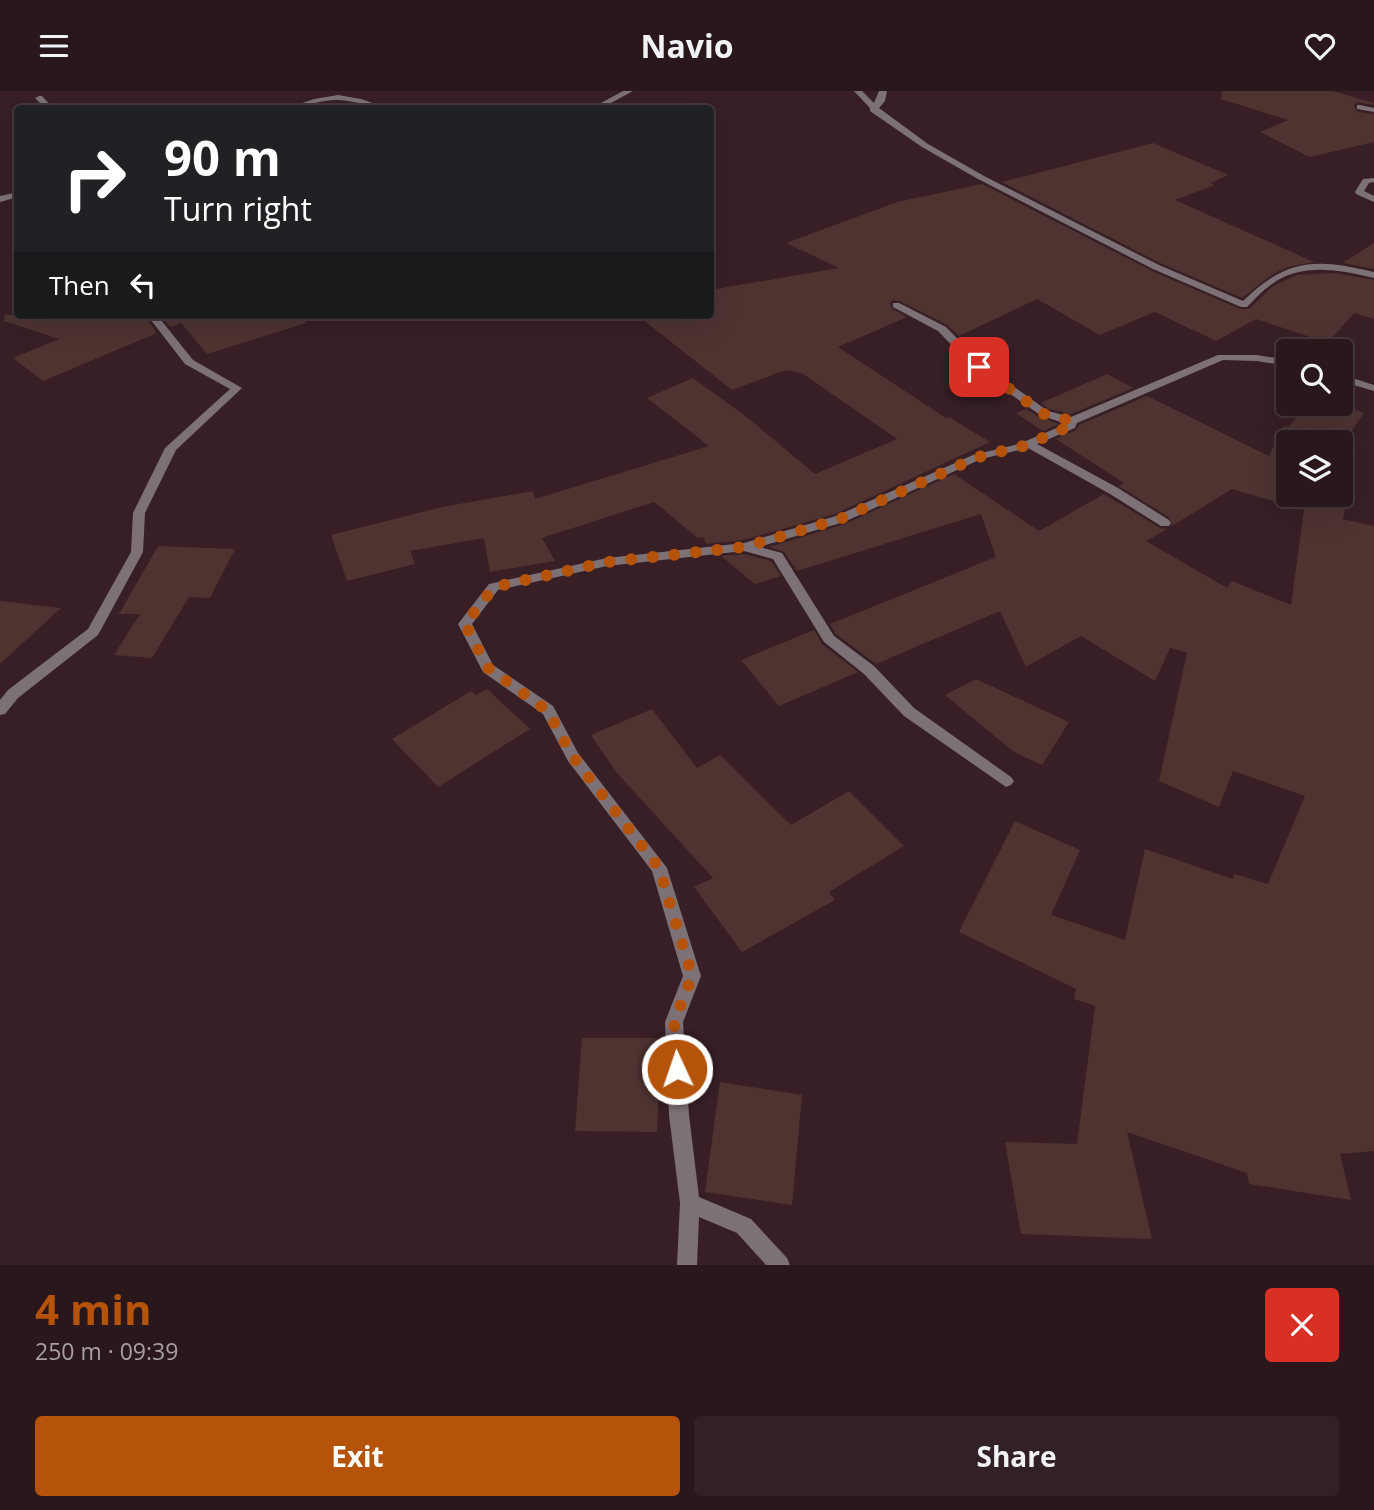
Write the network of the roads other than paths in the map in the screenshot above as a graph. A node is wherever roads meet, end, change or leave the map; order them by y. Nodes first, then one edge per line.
1 (629, 91) edge
2 (858, 91) edge
3 (883, 91) edge
4 (39, 98) dead end
5 (47, 105) edge
6 (300, 105) edge
7 (375, 105) edge
8 (601, 105) edge
9 (1360, 107) dead end
10 (873, 109) junction
11 (1374, 110) edge
12 (1374, 180) edge
13 (1374, 199) edge
14 (1374, 275) edge
15 (896, 305) dead end
16 (155, 319) edge
17 (1276, 361) edge
18 (1353, 381) edge
19 (1374, 388) edge
20 (1072, 421) junction
21 (1029, 444) junction
22 (1165, 523) dead end
23 (744, 547) junction
24 (0, 710) edge
25 (1006, 781) dead end
26 (690, 1203) junction
27 (687, 1265) edge
28 (780, 1265) edge

1 - 8 street
2 - 10 street
3 - 10 street
4 - 5 street
6 - 7 street
9 - 11 street
10 - 14 street
12 - 13 street
15 - 20 street
16 - 24 street
17 - 20 street
18 - 19 street
20 - 21 street
21 - 22 street
21 - 23 street
23 - 25 street
23 - 26 street
26 - 27 street
26 - 28 street

